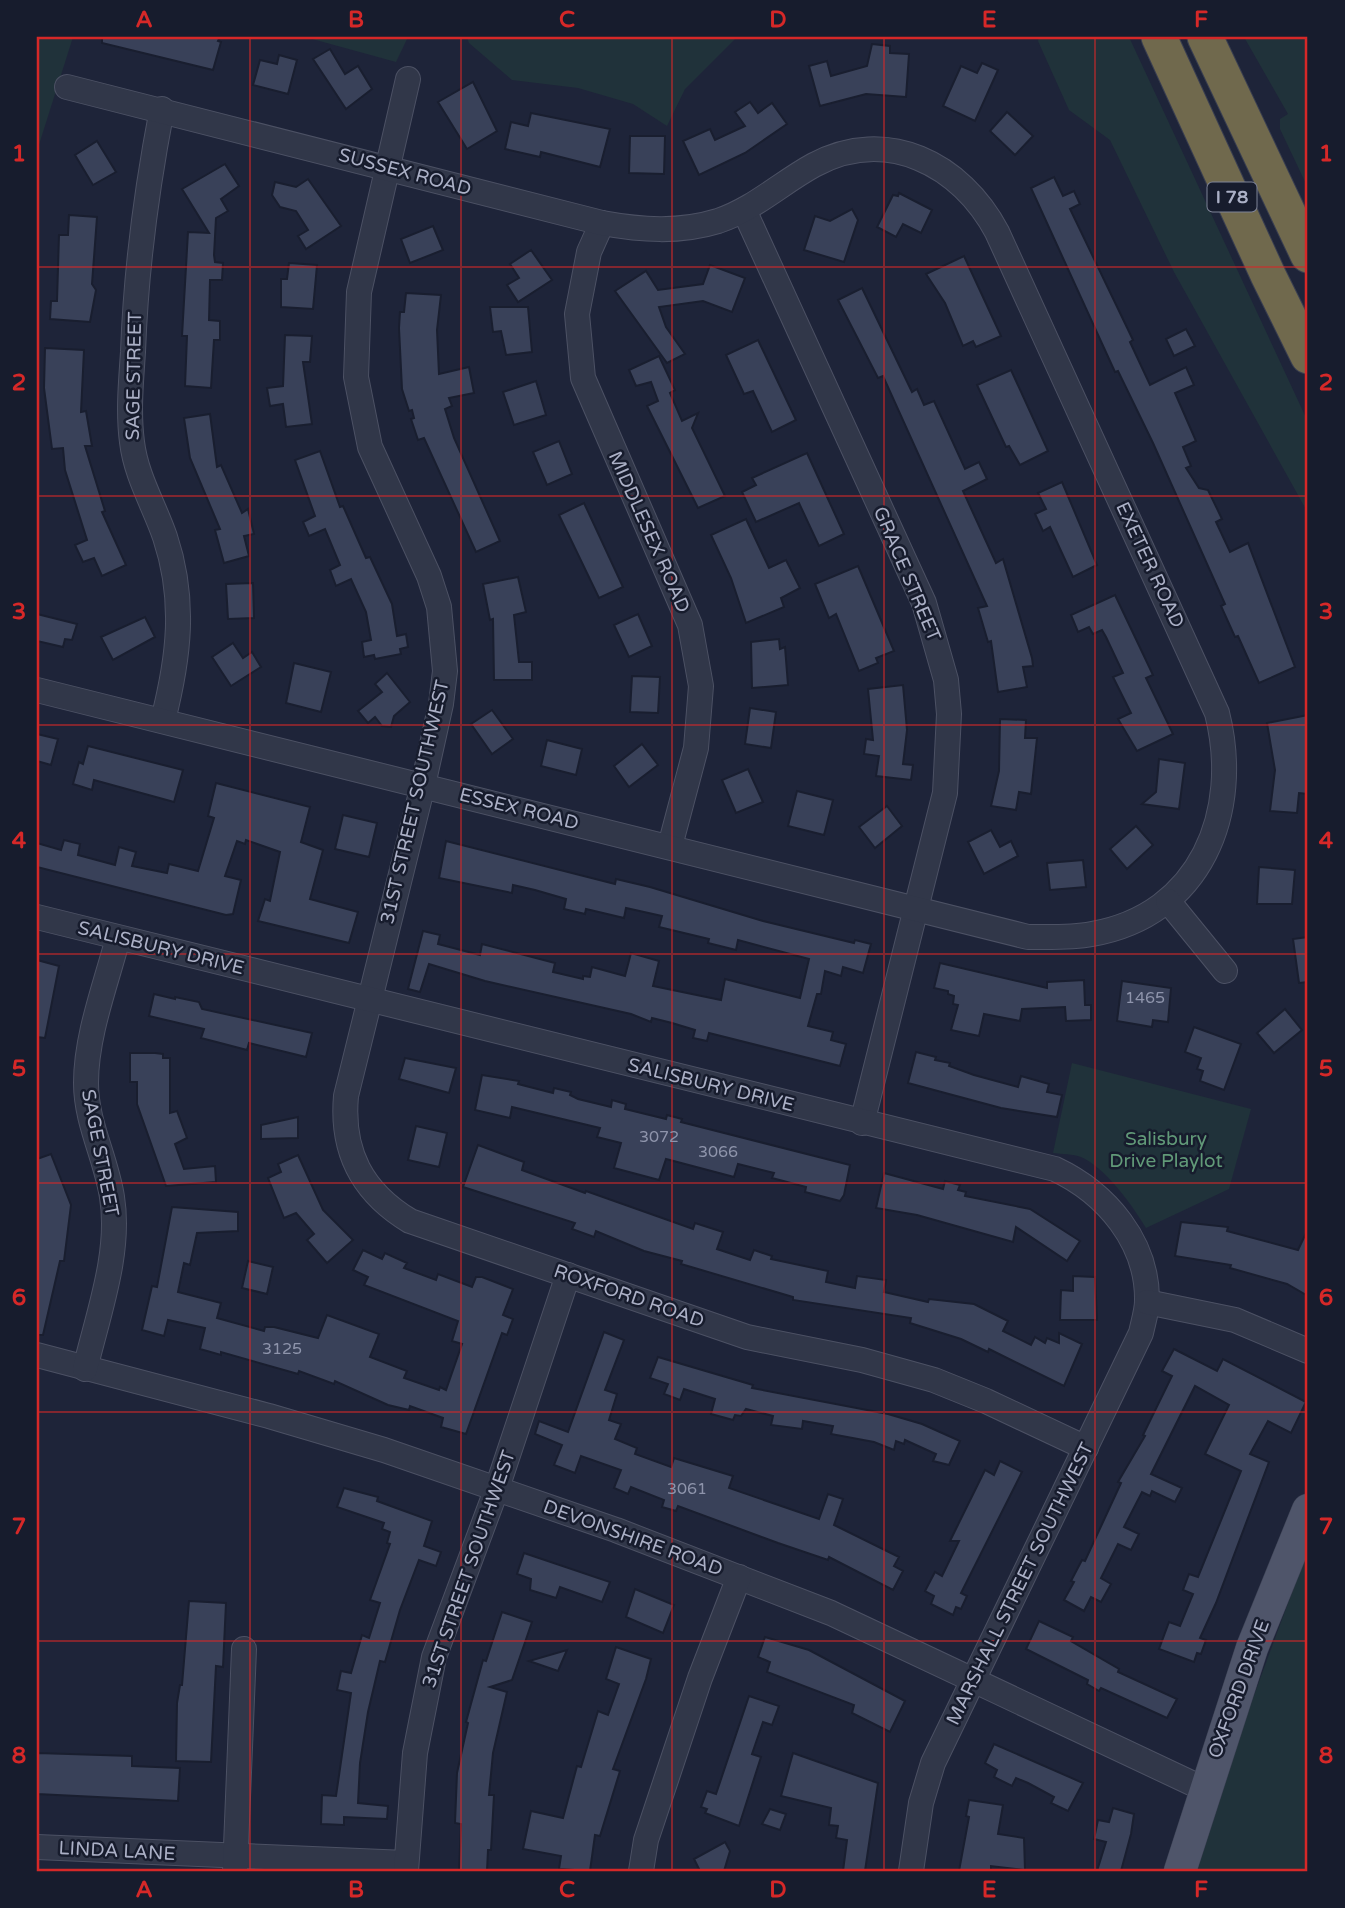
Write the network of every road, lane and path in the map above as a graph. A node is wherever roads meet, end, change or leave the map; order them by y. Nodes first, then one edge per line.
1 (1159, 37) edge
2 (1205, 37) edge
3 (408, 79) dead end
4 (67, 86) dead end
5 (162, 109) junction
6 (388, 167) junction
7 (744, 210) junction
8 (602, 223) junction
9 (1308, 255) edge
10 (1308, 356) edge
11 (37, 690) edge
12 (163, 720) junction
13 (423, 785) junction
14 (670, 846) junction
15 (879, 900) joint
16 (1168, 901) junction
17 (916, 909) junction
18 (37, 917) edge
19 (118, 937) junction
20 (1225, 971) dead end
21 (368, 999) junction
22 (862, 1123) junction
23 (568, 1275) junction
24 (1147, 1302) junction
25 (1308, 1351) edge
26 (37, 1356) edge
27 (85, 1369) junction
28 (1086, 1448) junction
29 (497, 1488) junction
30 (1308, 1510) edge
31 (739, 1577) junction
32 (244, 1650) dead end
33 (972, 1681) junction
34 (1204, 1789) junction
35 (37, 1847) edge
36 (236, 1864) edge
37 (406, 1867) edge
38 (641, 1871) edge
39 (911, 1871) edge
40 (1180, 1871) edge

1 - 10 highway, I 78
2 - 9 highway, I 78
3 - 6 street, 31ST STREET SOUTHWEST
4 - 5 street, SUSSEX ROAD
5 - 6 street, SUSSEX ROAD
5 - 12 street, SAGE STREET
6 - 8 street, SUSSEX ROAD
6 - 13 street, 31ST STREET SOUTHWEST
7 - 8 street, SUSSEX ROAD
7 - 16 street, EXETER ROAD
7 - 17 street, GRACE STREET
8 - 14 street, MIDDLESEX ROAD
11 - 12 street, ESSEX ROAD
12 - 13 street, ESSEX ROAD
13 - 14 street, ESSEX ROAD
13 - 21 street, 31ST STREET SOUTHWEST
14 - 15 street, ESSEX ROAD
15 - 17 street, EXETER ROAD
16 - 17 street, EXETER ROAD
16 - 20 street
17 - 22 street, GRACE STREET
18 - 19 street, SALISBURY DRIVE
19 - 21 street, SALISBURY DRIVE
19 - 27 street, SAGE STREET
21 - 22 street, SALISBURY DRIVE
21 - 23 street, ROXFORD ROAD
22 - 24 street, SALISBURY DRIVE
23 - 28 street, ROXFORD ROAD
23 - 29 street, 31ST STREET SOUTHWEST
24 - 25 street
24 - 28 street, MARSHALL STREET SOUTHWEST
26 - 27 street, DEVONSHIRE ROAD
27 - 29 street, DEVONSHIRE ROAD
28 - 33 street, MARSHALL STREET SOUTHWEST
29 - 31 street, DEVONSHIRE ROAD
29 - 37 street, 31ST STREET SOUTHWEST
30 - 34 main road, OXFORD DRIVE
31 - 33 street, DEVONSHIRE ROAD
31 - 38 street
32 - 36 street
33 - 34 street, DEVONSHIRE ROAD
33 - 39 street, MARSHALL STREET SOUTHWEST
34 - 40 main road, OXFORD DRIVE
35 - 36 street, LINDA LANE
36 - 37 street, LINDA LANE

